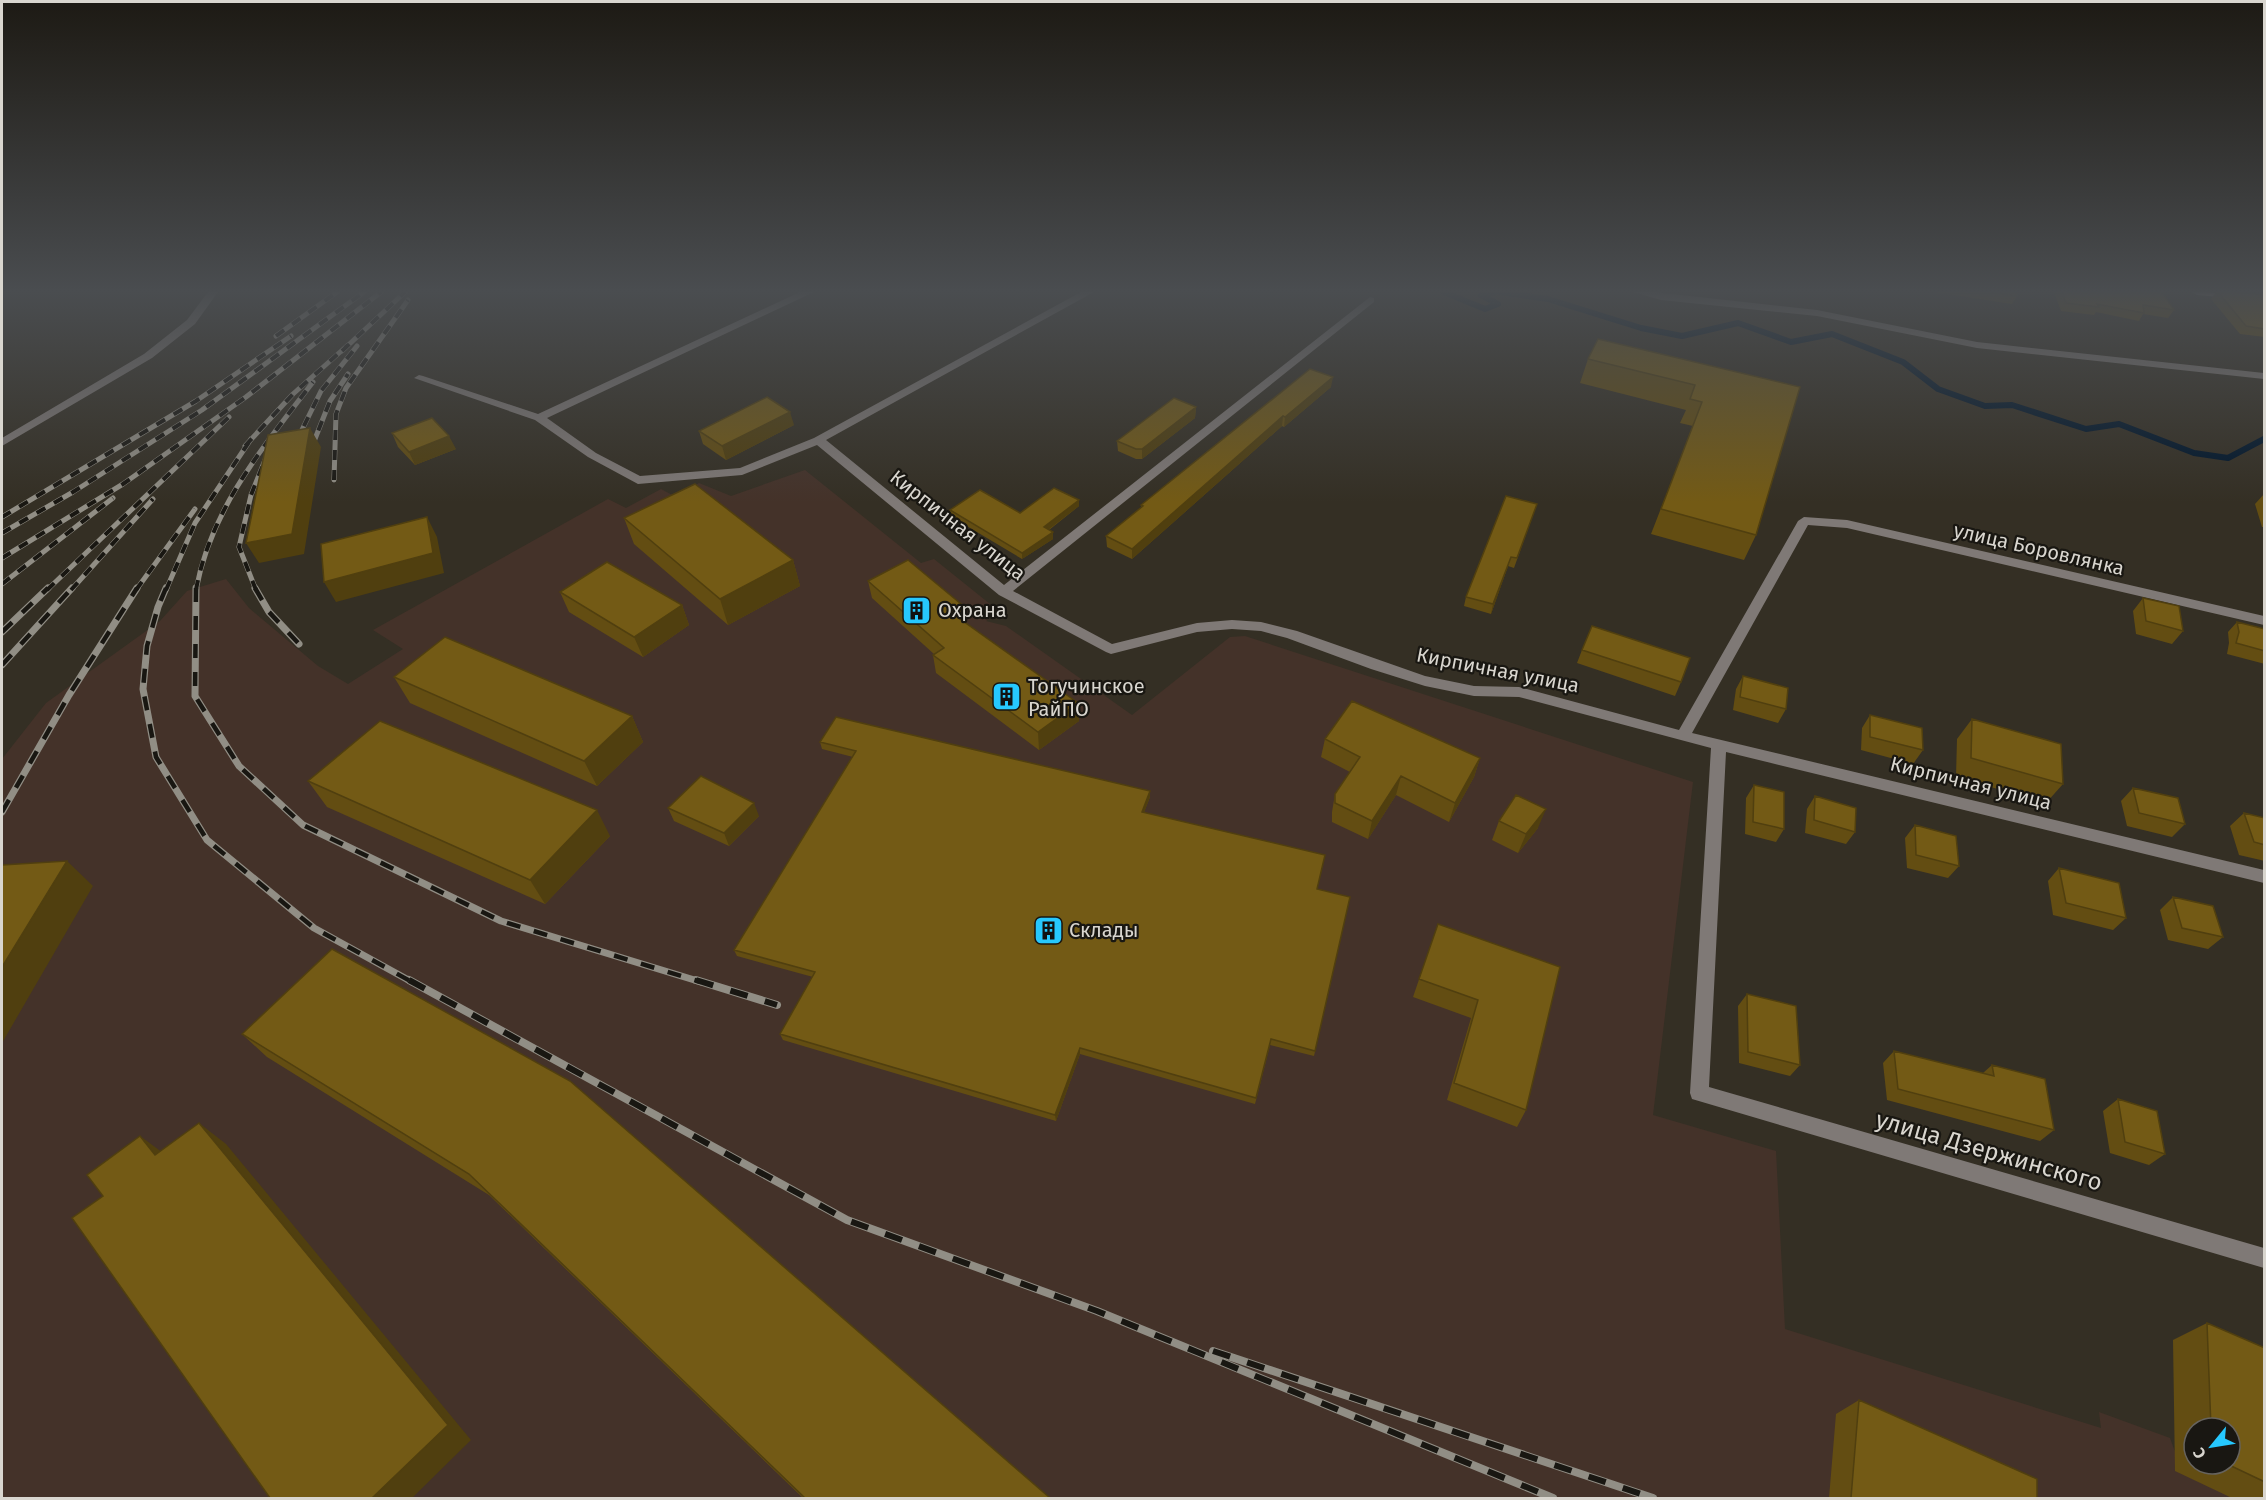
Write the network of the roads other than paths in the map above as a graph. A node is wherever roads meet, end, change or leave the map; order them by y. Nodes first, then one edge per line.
1 (138, 362) edge
2 (659, 362) edge
3 (961, 362) edge
4 (1292, 362) edge
5 (2135, 362) edge
6 (2265, 376) edge
7 (419, 378) dead end
8 (539, 418) junction
9 (818, 440) junction
10 (2, 443) edge
11 (1004, 592) junction
12 (2265, 621) edge
13 (1683, 736) junction
14 (1719, 744) junction
15 (2265, 876) edge
16 (2265, 1258) edge

1 - 10 street
2 - 8 street
3 - 9 street
4 - 11 street
5 - 6 street
7 - 8 street
8 - 9 street
9 - 11 street, Кирпичная улица
11 - 13 street, Кирпичная улица
12 - 13 street, улица Боровлянка
13 - 14 street, Кирпичная улица
14 - 15 street, Кирпичная улица
14 - 16 street, улица Дзержинского

